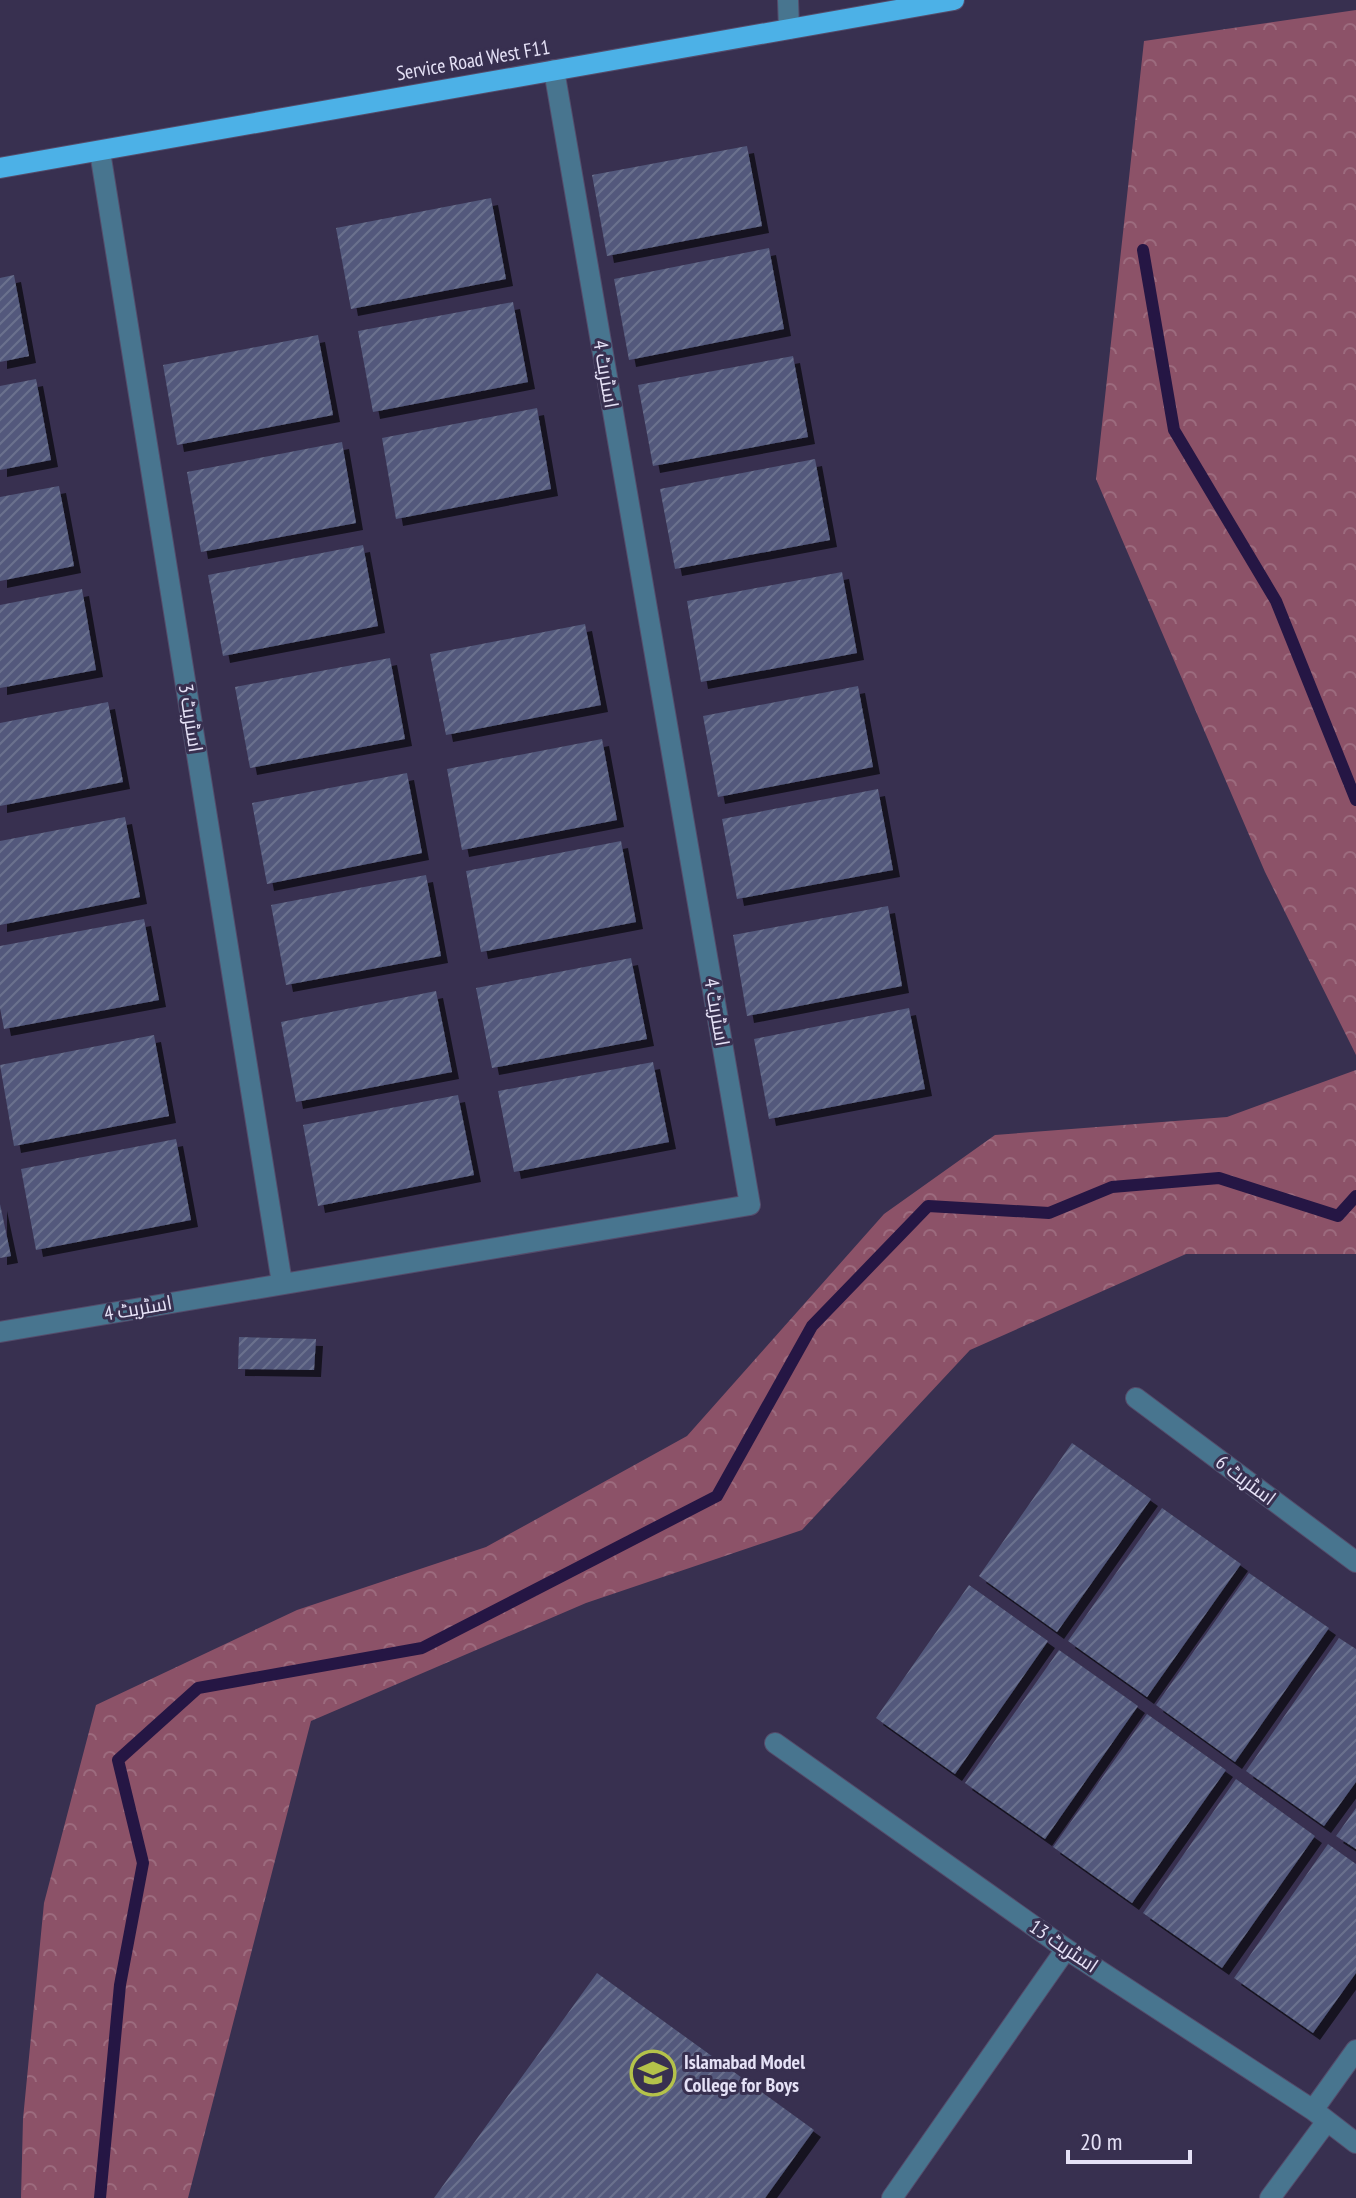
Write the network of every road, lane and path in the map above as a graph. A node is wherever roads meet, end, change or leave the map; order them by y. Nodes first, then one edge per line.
1 (788, 0) edge
2 (954, 0) edge
3 (789, 29) junction
4 (554, 70) junction
5 (100, 152) junction
6 (0, 168) edge
7 (282, 1283) junction
8 (0, 1332) edge
9 (1136, 1398) dead end
10 (1356, 1562) edge
11 (775, 1743) dead end
12 (1066, 1949) junction
13 (1356, 2050) edge
14 (1320, 2115) junction
15 (1356, 2143) edge
16 (892, 2198) edge
17 (1270, 2198) edge

1 - 3 street
2 - 3 main road, Service Road West F11
3 - 4 main road, Service Road West F11
4 - 5 main road, Service Road West F11
4 - 7 street, اسٹریٹ 4
5 - 6 main road, Service Road West F11
5 - 7 street, اسٹریٹ 3
7 - 8 street, اسٹریٹ 4
9 - 10 street, اسٹریٹ 6
11 - 12 street, اسٹریٹ 13
12 - 14 street, اسٹریٹ 13
12 - 16 street
13 - 14 street
14 - 15 street, اسٹریٹ 13
14 - 17 street

